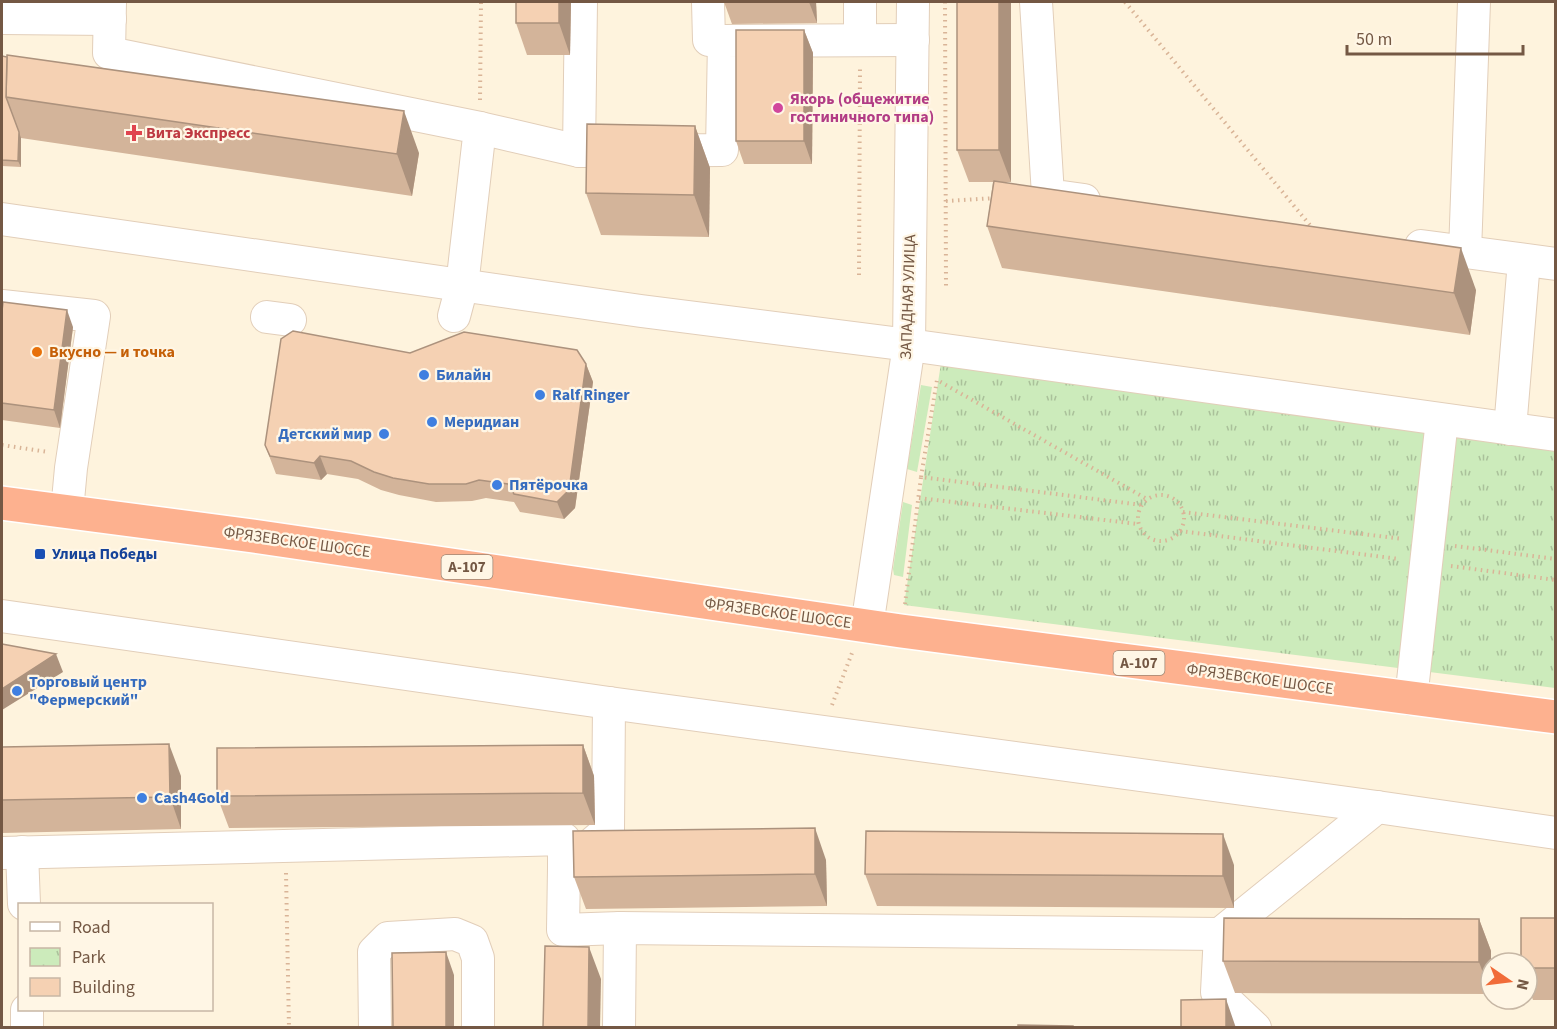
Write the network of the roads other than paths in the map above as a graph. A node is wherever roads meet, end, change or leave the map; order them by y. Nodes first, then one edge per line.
1 (581, 2) edge
2 (708, 2) edge
3 (860, 2) edge
4 (913, 2) edge
5 (1036, 2) edge
6 (1474, 2) edge
7 (110, 10) edge
8 (2, 18) edge
9 (724, 40) junction
10 (860, 40) junction
11 (913, 40) junction
12 (480, 128) junction
13 (579, 151) junction
14 (1117, 204) edge
15 (2, 219) edge
16 (1395, 242) edge
17 (1465, 252) junction
18 (1524, 261) junction
19 (1556, 264) edge
20 (462, 286) junction
21 (2, 306) edge
22 (454, 316) dead end
23 (909, 345) junction
24 (1442, 420) junction
25 (1510, 429) junction
26 (1556, 435) edge
27 (2, 503) edge
28 (67, 511) junction
29 (2, 616) edge
30 (865, 639) junction
31 (1411, 699) junction
32 (609, 703) junction
33 (1556, 717) edge
34 (1377, 807) junction
35 (1556, 834) edge
36 (12, 852) edge
37 (564, 868) junction
38 (24, 903) edge
39 (620, 928) junction
40 (1220, 934) junction
41 (27, 1011) edge
42 (27, 1028) edge
43 (375, 1028) edge
44 (478, 1028) edge
45 (619, 1028) edge
46 (1255, 1028) edge

1 - 13 street
2 - 9 street
3 - 10 street
4 - 11 street, ЗАПАДНАЯ УЛИЦА
5 - 14 street
6 - 17 street
7 - 8 street
7 - 12 street
9 - 10 street
9 - 13 street
10 - 11 street
11 - 23 street, ЗАПАДНАЯ УЛИЦА
12 - 13 street
12 - 20 street
15 - 20 street
16 - 17 street
17 - 18 street
18 - 19 street
18 - 25 street
20 - 22 street
20 - 23 street
21 - 28 street
23 - 24 street
23 - 30 street, ЗАПАДНАЯ УЛИЦА
24 - 25 street
24 - 31 street
25 - 26 street
27 - 28 highway, ФРЯЗЕВСКОЕ ШОССЕ / А-107
28 - 30 highway, ФРЯЗЕВСКОЕ ШОССЕ / А-107
29 - 32 street
30 - 31 highway, ФРЯЗЕВСКОЕ ШОССЕ / А-107
31 - 33 highway, ФРЯЗЕВСКОЕ ШОССЕ / А-107
32 - 34 street
32 - 37 street
34 - 35 street
34 - 40 street
36 - 37 street
36 - 38 street
37 - 39 street
39 - 40 street
39 - 45 street
40 - 46 street
41 - 42 street
43 - 44 street

